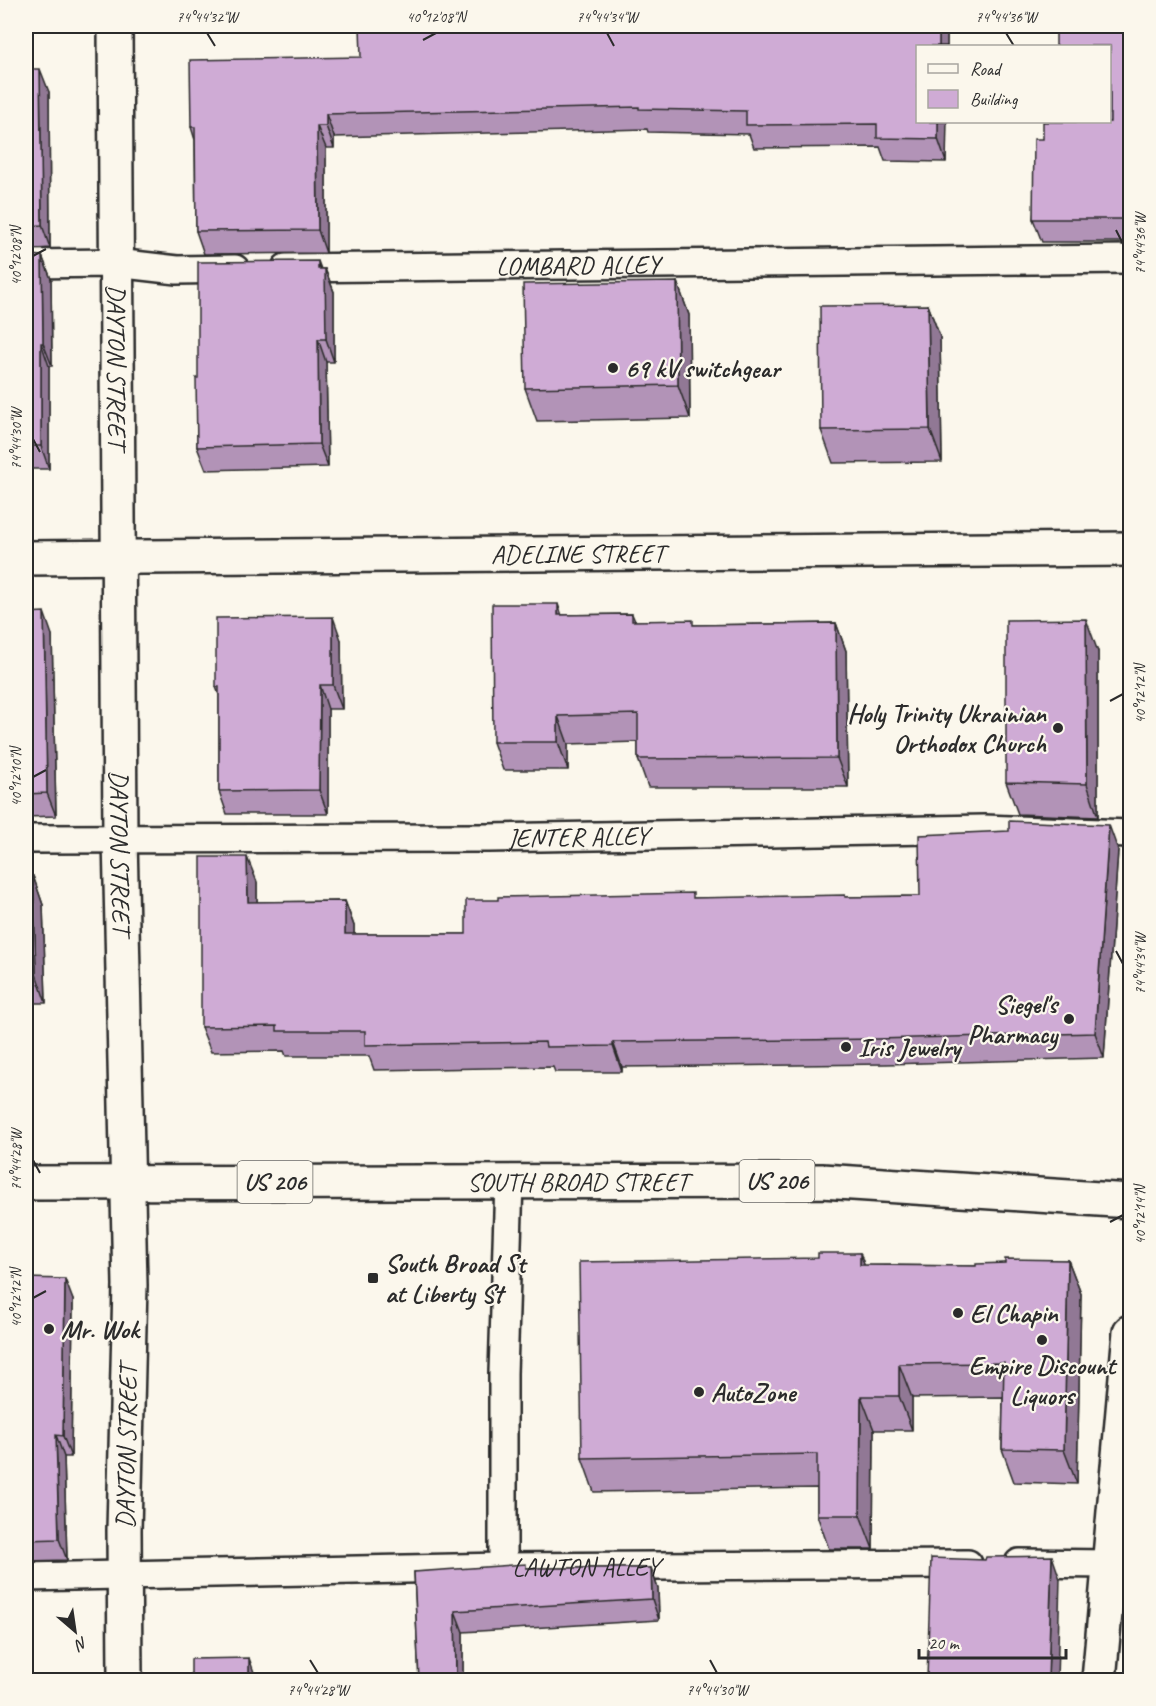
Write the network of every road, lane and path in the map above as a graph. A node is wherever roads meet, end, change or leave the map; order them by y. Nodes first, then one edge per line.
1 (115, 26) edge
2 (1131, 259) edge
3 (116, 263) junction
4 (26, 264) edge
5 (1131, 549) edge
6 (26, 558) edge
7 (118, 558) junction
8 (1131, 834) edge
9 (26, 838) edge
10 (120, 838) junction
11 (509, 1181) junction
12 (128, 1182) junction
13 (26, 1183) edge
14 (1131, 1201) edge
15 (1131, 1332) edge
16 (1111, 1564) junction
17 (503, 1567) junction
18 (124, 1575) junction
19 (26, 1576) edge
20 (125, 1680) edge
21 (1099, 1680) edge

1 - 3 street, DAYTON STREET
2 - 3 lane, LOMBARD ALLEY
3 - 4 lane, LOMBARD ALLEY
3 - 7 street, DAYTON STREET
5 - 7 street, ADELINE STREET
6 - 7 street, ADELINE STREET
7 - 10 street, DAYTON STREET
8 - 10 lane, JENTER ALLEY
9 - 10 lane, JENTER ALLEY
10 - 12 street, DAYTON STREET
11 - 12 street, SOUTH BROAD STREET / US 206
11 - 14 street, SOUTH BROAD STREET / US 206
11 - 17 lane
12 - 13 street, SOUTH BROAD STREET / US 206
12 - 18 street, DAYTON STREET
15 - 16 street
16 - 17 lane, LAWTON ALLEY
16 - 21 street
17 - 18 lane, LAWTON ALLEY
18 - 19 lane, LAWTON ALLEY
18 - 20 street, DAYTON STREET

